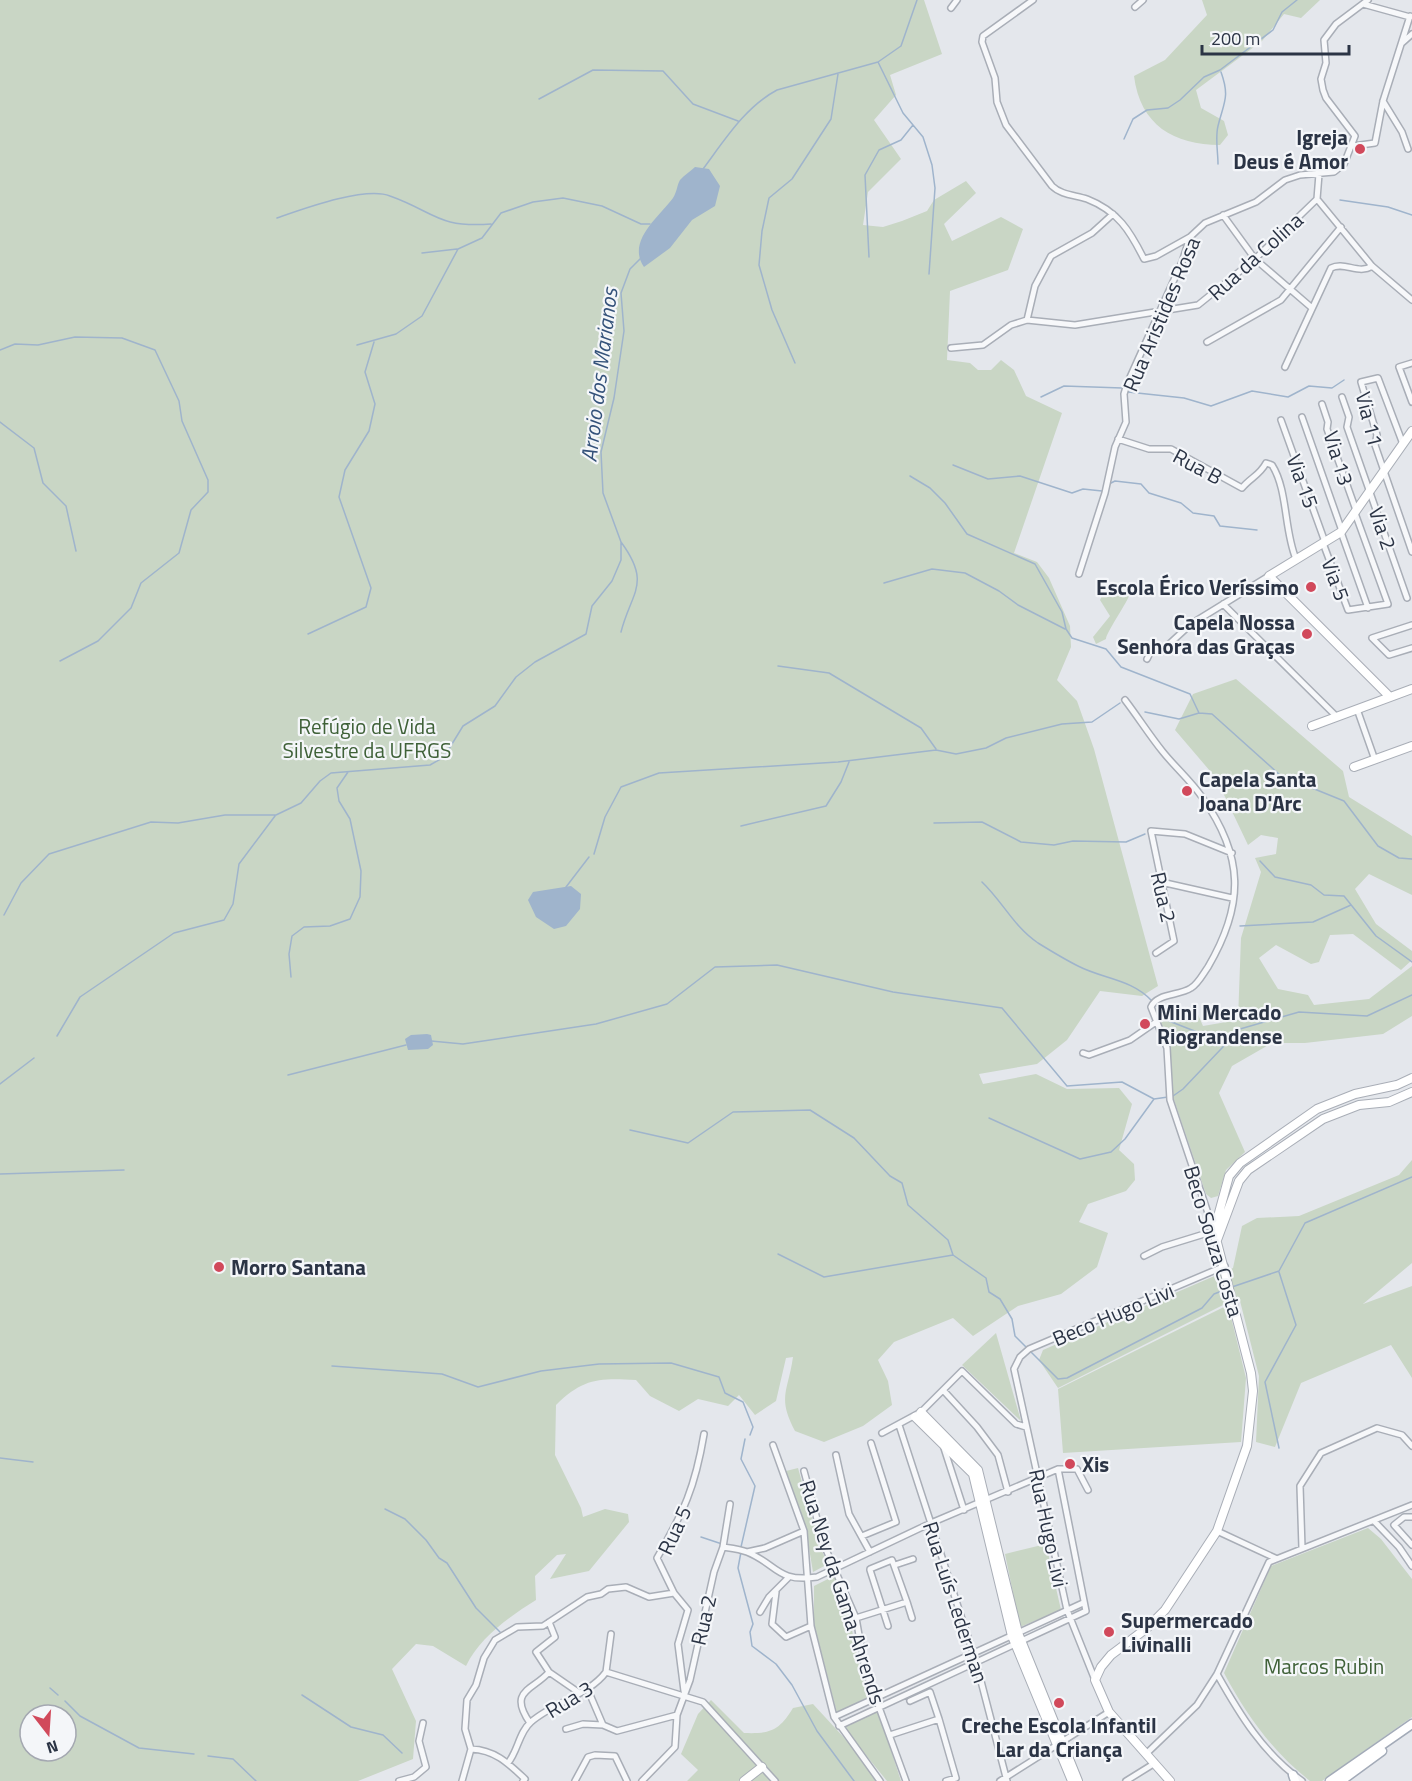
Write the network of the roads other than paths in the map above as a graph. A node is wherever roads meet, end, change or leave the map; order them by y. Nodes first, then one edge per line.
1 (957, 0) edge
2 (1033, 0) edge
3 (1143, 0) edge
4 (1368, 0) edge
5 (1363, 4) junction
6 (1135, 7) dead end
7 (951, 8) dead end
8 (1411, 17) edge
9 (1412, 34) edge
10 (1401, 44) junction
11 (1383, 101) junction
12 (1353, 146) junction
13 (1408, 149) dead end
14 (1319, 174) junction
15 (1317, 199) junction
16 (1113, 214) junction
17 (1223, 215) junction
18 (1341, 227) junction
19 (1190, 237) junction
20 (1256, 259) junction
21 (1372, 266) junction
22 (1291, 290) junction
23 (1412, 300) edge
24 (1312, 308) junction
25 (1159, 311) junction
26 (1027, 320) junction
27 (1207, 342) dead end
28 (951, 348) dead end
29 (1412, 363) edge
30 (1285, 367) dead end
31 (1342, 397) dead end
32 (1412, 402) edge
33 (1322, 404) dead end
34 (1302, 417) dead end
35 (1281, 420) dead end
36 (1412, 431) edge
37 (1118, 439) junction
38 (1403, 444) junction
39 (1384, 472) junction
40 (1370, 492) junction
41 (1356, 512) junction
42 (1341, 532) junction
43 (1324, 543) junction
44 (1412, 552) edge
45 (1296, 559) junction
46 (1079, 574) dead end
47 (1269, 576) junction
48 (1407, 598) dead end
49 (1223, 604) junction
50 (1388, 604) joint
51 (1368, 608) junction
52 (1412, 625) edge
53 (1412, 648) edge
54 (1147, 659) dead end
55 (1412, 689) edge
56 (1390, 697) junction
57 (1125, 700) dead end
58 (1357, 709) junction
59 (1337, 717) junction
60 (1312, 726) dead end
61 (1412, 747) edge
62 (1375, 760) junction
63 (1354, 768) dead end
64 (1232, 853) junction
65 (1161, 882) junction
66 (1232, 898) junction
67 (1156, 953) dead end
68 (1156, 1022) junction
69 (1083, 1053) dead end
70 (1412, 1078) edge
71 (1412, 1092) edge
72 (1355, 1094) junction
73 (1359, 1105) junction
74 (1214, 1231) junction
75 (1217, 1240) junction
76 (1144, 1256) dead end
77 (1225, 1266) junction
78 (1014, 1374) joint
79 (943, 1390) junction
80 (918, 1414) junction
81 (899, 1425) junction
82 (1026, 1427) junction
83 (882, 1433) dead end
84 (704, 1434) dead end
85 (871, 1443) dead end
86 (772, 1444) dead end
87 (942, 1444) junction
88 (1412, 1446) edge
89 (836, 1455) dead end
90 (1058, 1469) junction
91 (804, 1471) dead end
92 (1039, 1478) junction
93 (1088, 1490) dead end
94 (1008, 1492) junction
95 (984, 1502) junction
96 (730, 1504) dead end
97 (1412, 1505) edge
98 (964, 1510) junction
99 (1412, 1516) edge
100 (1374, 1521) junction
101 (931, 1523) junction
102 (804, 1531) junction
103 (1217, 1531) junction
104 (862, 1536) junction
105 (1412, 1545) edge
106 (722, 1546) junction
107 (1302, 1548) junction
108 (747, 1552) junction
109 (870, 1552) junction
110 (914, 1558) dead end
111 (1275, 1558) junction
112 (895, 1565) junction
113 (1412, 1566) edge
114 (835, 1569) junction
115 (788, 1578) junction
116 (808, 1579) junction
117 (776, 1592) junction
118 (674, 1593) junction
119 (907, 1602) junction
120 (1083, 1603) junction
121 (883, 1610) junction
122 (1067, 1610) junction
123 (760, 1612) dead end
124 (856, 1618) junction
125 (912, 1618) dead end
126 (1070, 1619) junction
127 (549, 1622) junction
128 (811, 1626) junction
129 (888, 1626) dead end
130 (611, 1634) dead end
131 (1015, 1634) junction
132 (1018, 1643) junction
133 (973, 1653) junction
134 (976, 1662) junction
135 (549, 1672) junction
136 (606, 1672) junction
137 (1217, 1674) junction
138 (1095, 1680) junction
139 (588, 1690) junction
140 (578, 1692) junction
141 (684, 1693) junction
142 (876, 1698) junction
143 (910, 1701) dead end
144 (880, 1707) junction
145 (1109, 1712) junction
146 (677, 1715) junction
147 (834, 1717) junction
148 (939, 1719) junction
149 (423, 1723) dead end
150 (530, 1723) junction
151 (1412, 1724) edge
152 (603, 1725) junction
153 (838, 1726) junction
154 (566, 1729) dead end
155 (1412, 1731) edge
156 (890, 1735) junction
157 (1059, 1743) junction
158 (471, 1749) junction
159 (1147, 1753) junction
160 (508, 1762) junction
161 (1155, 1763) junction
162 (762, 1767) junction
163 (1294, 1778) edge
164 (627, 1779) edge
165 (956, 1779) edge
166 (1007, 1779) edge
167 (524, 1780) edge
168 (399, 1781) edge
169 (462, 1781) edge
170 (575, 1781) edge
171 (642, 1781) edge
172 (744, 1781) edge
173 (775, 1781) edge
174 (880, 1781) edge
175 (906, 1781) edge
176 (946, 1781) edge
177 (1000, 1781) edge
178 (1072, 1781) edge
179 (1078, 1781) edge
180 (1126, 1781) edge
181 (1170, 1781) edge
182 (1302, 1781) edge
183 (1330, 1781) edge
184 (1341, 1781) edge

1 - 7 street
2 - 16 street
3 - 6 street
4 - 5 street
5 - 8 street
5 - 12 street
8 - 10 street
9 - 10 street
10 - 11 street
11 - 12 street
11 - 13 street
12 - 14 street, Rua Aristides Rosa
14 - 15 street
14 - 17 street, Rua Aristides Rosa
15 - 18 street, Rua da Colina
15 - 20 street, Rua da Colina
16 - 19 street
16 - 26 street
17 - 19 street, Rua Aristides Rosa
17 - 20 street
18 - 21 street, Rua da Colina
18 - 22 street
19 - 25 street, Rua Aristides Rosa
20 - 22 street
20 - 25 street, Rua da Colina
21 - 23 street, Rua da Colina
21 - 24 street
22 - 24 street
22 - 27 street
24 - 30 street
25 - 26 street, Rua da Colina
25 - 37 street, Rua Aristides Rosa
26 - 28 street
29 - 32 street
31 - 40 street, Via 2
33 - 41 street, Via 13
34 - 42 street
35 - 43 street, Via 15
36 - 38 street
37 - 45 street, Rua B
37 - 46 street, Rua Aristides Rosa
38 - 39 street
38 - 39 street, Via 11
39 - 40 street
39 - 44 street
40 - 41 street
40 - 48 street, Via 2
41 - 42 street
41 - 50 street, Via 13
42 - 43 street
42 - 51 street
43 - 45 street
43 - 51 street, Via 5
45 - 47 street
47 - 49 street
47 - 56 street
49 - 54 street
49 - 59 street
50 - 51 street, Via 5
52 - 53 street
55 - 56 street
56 - 58 street
57 - 64 street
58 - 59 street
58 - 62 street
59 - 60 street
61 - 62 street
62 - 63 street
64 - 65 street, Rua 2
64 - 66 street
65 - 66 street
65 - 67 street, Rua 2
66 - 68 street
68 - 69 street
68 - 74 street, Beco Souza Costa
70 - 72 street
71 - 73 street
72 - 73 street
72 - 74 street
73 - 75 street
74 - 75 street, Beco Souza Costa
74 - 76 street
75 - 77 street, Beco Souza Costa
77 - 78 street, Beco Hugo Livi
77 - 103 street, Beco Souza Costa
78 - 82 street, Rua Hugo Livi
79 - 80 street
79 - 82 street
79 - 94 street
80 - 81 street
80 - 87 street
80 - 95 street
81 - 83 street
81 - 101 street, Rua Luís Lederman
82 - 92 street, Rua Hugo Livi
84 - 118 street, Rua 5
85 - 104 street
86 - 102 street
87 - 95 street
87 - 98 street
88 - 107 street
89 - 104 street
90 - 92 street
90 - 93 street
90 - 120 street
91 - 114 street, Rua Ney da Gama Ahrends
92 - 94 street
92 - 122 street, Rua Hugo Livi
94 - 95 street
95 - 98 street
95 - 131 street
96 - 106 street, Rua 2
97 - 100 street
98 - 101 street
99 - 105 street
100 - 107 street
100 - 113 street
101 - 109 street
101 - 133 street, Rua Luís Lederman
102 - 108 street
102 - 116 street
103 - 111 street
103 - 138 street, Beco Souza Costa
104 - 109 street
106 - 108 street
106 - 141 street, Rua 2
107 - 111 street
108 - 115 street
109 - 114 street
110 - 112 street
111 - 137 street
112 - 119 street
112 - 121 street
114 - 116 street
114 - 124 street, Rua Ney da Gama Ahrends
115 - 116 street
115 - 117 street
116 - 128 street
117 - 123 street
117 - 128 street
118 - 127 street
118 - 141 street, Rua 5
119 - 121 street
119 - 125 street
120 - 122 street
120 - 126 street
121 - 124 street
121 - 129 street
122 - 126 street, Rua Hugo Livi
122 - 131 street
124 - 142 street, Rua Ney da Gama Ahrends
126 - 132 street
126 - 138 street, Rua Hugo Livi
127 - 135 street
127 - 158 street
128 - 147 street
130 - 136 street
131 - 132 street
131 - 133 street
132 - 134 street
132 - 157 street
133 - 134 street, Rua Luís Lederman
133 - 142 street
134 - 144 street
134 - 166 street, Rua Luís Lederman
135 - 140 street
135 - 150 street
136 - 139 street, Rua 3
136 - 141 street, Rua 3
137 - 159 street
137 - 163 street
138 - 145 street
139 - 140 street, Rua 3
139 - 152 street
140 - 150 street, Rua 3
141 - 146 street, Rua 2
141 - 162 street, Rua 3
142 - 144 street, Rua Ney da Gama Ahrends
142 - 147 street
143 - 148 street
144 - 153 street
144 - 156 street, Rua Ney da Gama Ahrends
145 - 157 street
145 - 159 street
146 - 152 street
146 - 171 street, Rua 2
147 - 153 street
148 - 156 street
148 - 165 street
149 - 168 street
150 - 160 street, Rua 3
151 - 183 main road
152 - 154 street
153 - 174 street
155 - 184 main road
156 - 175 street, Rua Ney da Gama Ahrends
157 - 166 street
157 - 178 street
157 - 179 street
158 - 160 street
158 - 169 street
159 - 161 street
160 - 167 street
161 - 180 street
161 - 181 street
162 - 172 street
162 - 173 street, Rua 3
163 - 182 street
164 - 170 street
165 - 176 street
166 - 177 street

